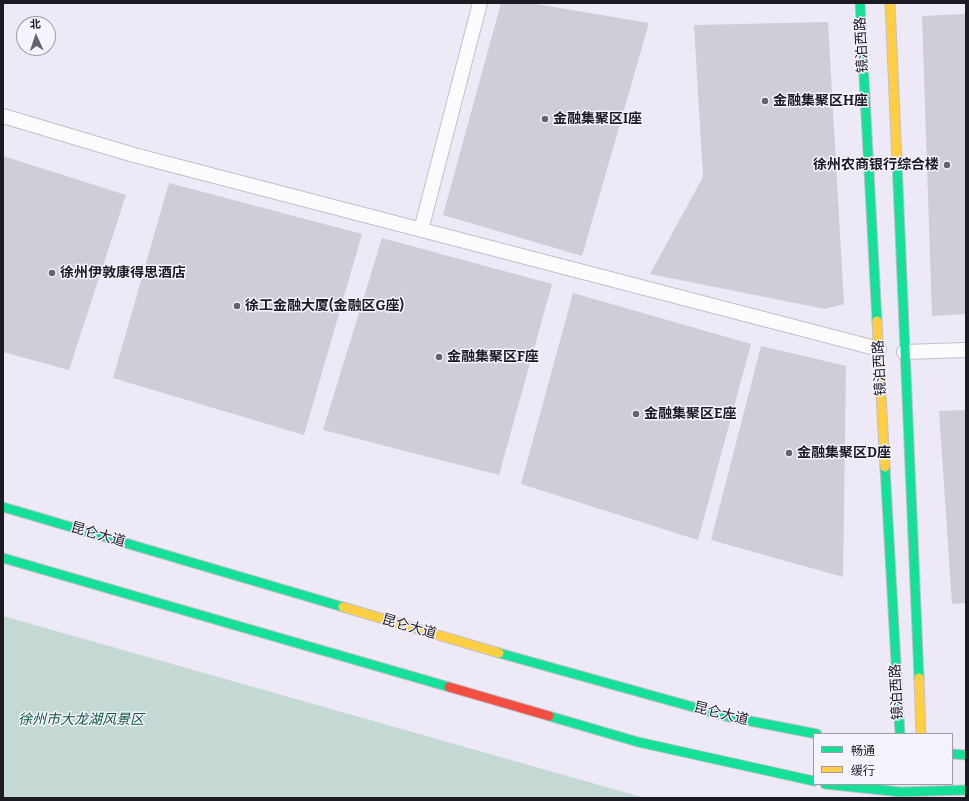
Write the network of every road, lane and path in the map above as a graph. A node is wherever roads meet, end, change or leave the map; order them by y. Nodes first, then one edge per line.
1 (480, 3) edge
2 (860, 3) edge
3 (890, 3) edge
4 (3, 116) edge
5 (421, 230) junction
6 (879, 349) junction
7 (966, 350) edge
8 (904, 352) junction
9 (3, 507) edge
10 (3, 558) edge
11 (813, 733) edge
12 (900, 733) edge
13 (921, 733) edge
14 (953, 754) edge
15 (966, 755) edge
16 (813, 782) edge
17 (836, 785) edge
18 (966, 790) edge
19 (901, 791) edge
20 (924, 791) edge

1 - 5 street
2 - 6 main road, 镜泊西路
3 - 8 main road, 镜泊西路
4 - 5 street
5 - 6 street
6 - 12 main road, 镜泊西路
7 - 8 street
8 - 13 main road, 镜泊西路
9 - 11 main road, 昆仑大道
10 - 16 main road
14 - 15 main road
17 - 19 main road
18 - 20 main road
19 - 20 main road

